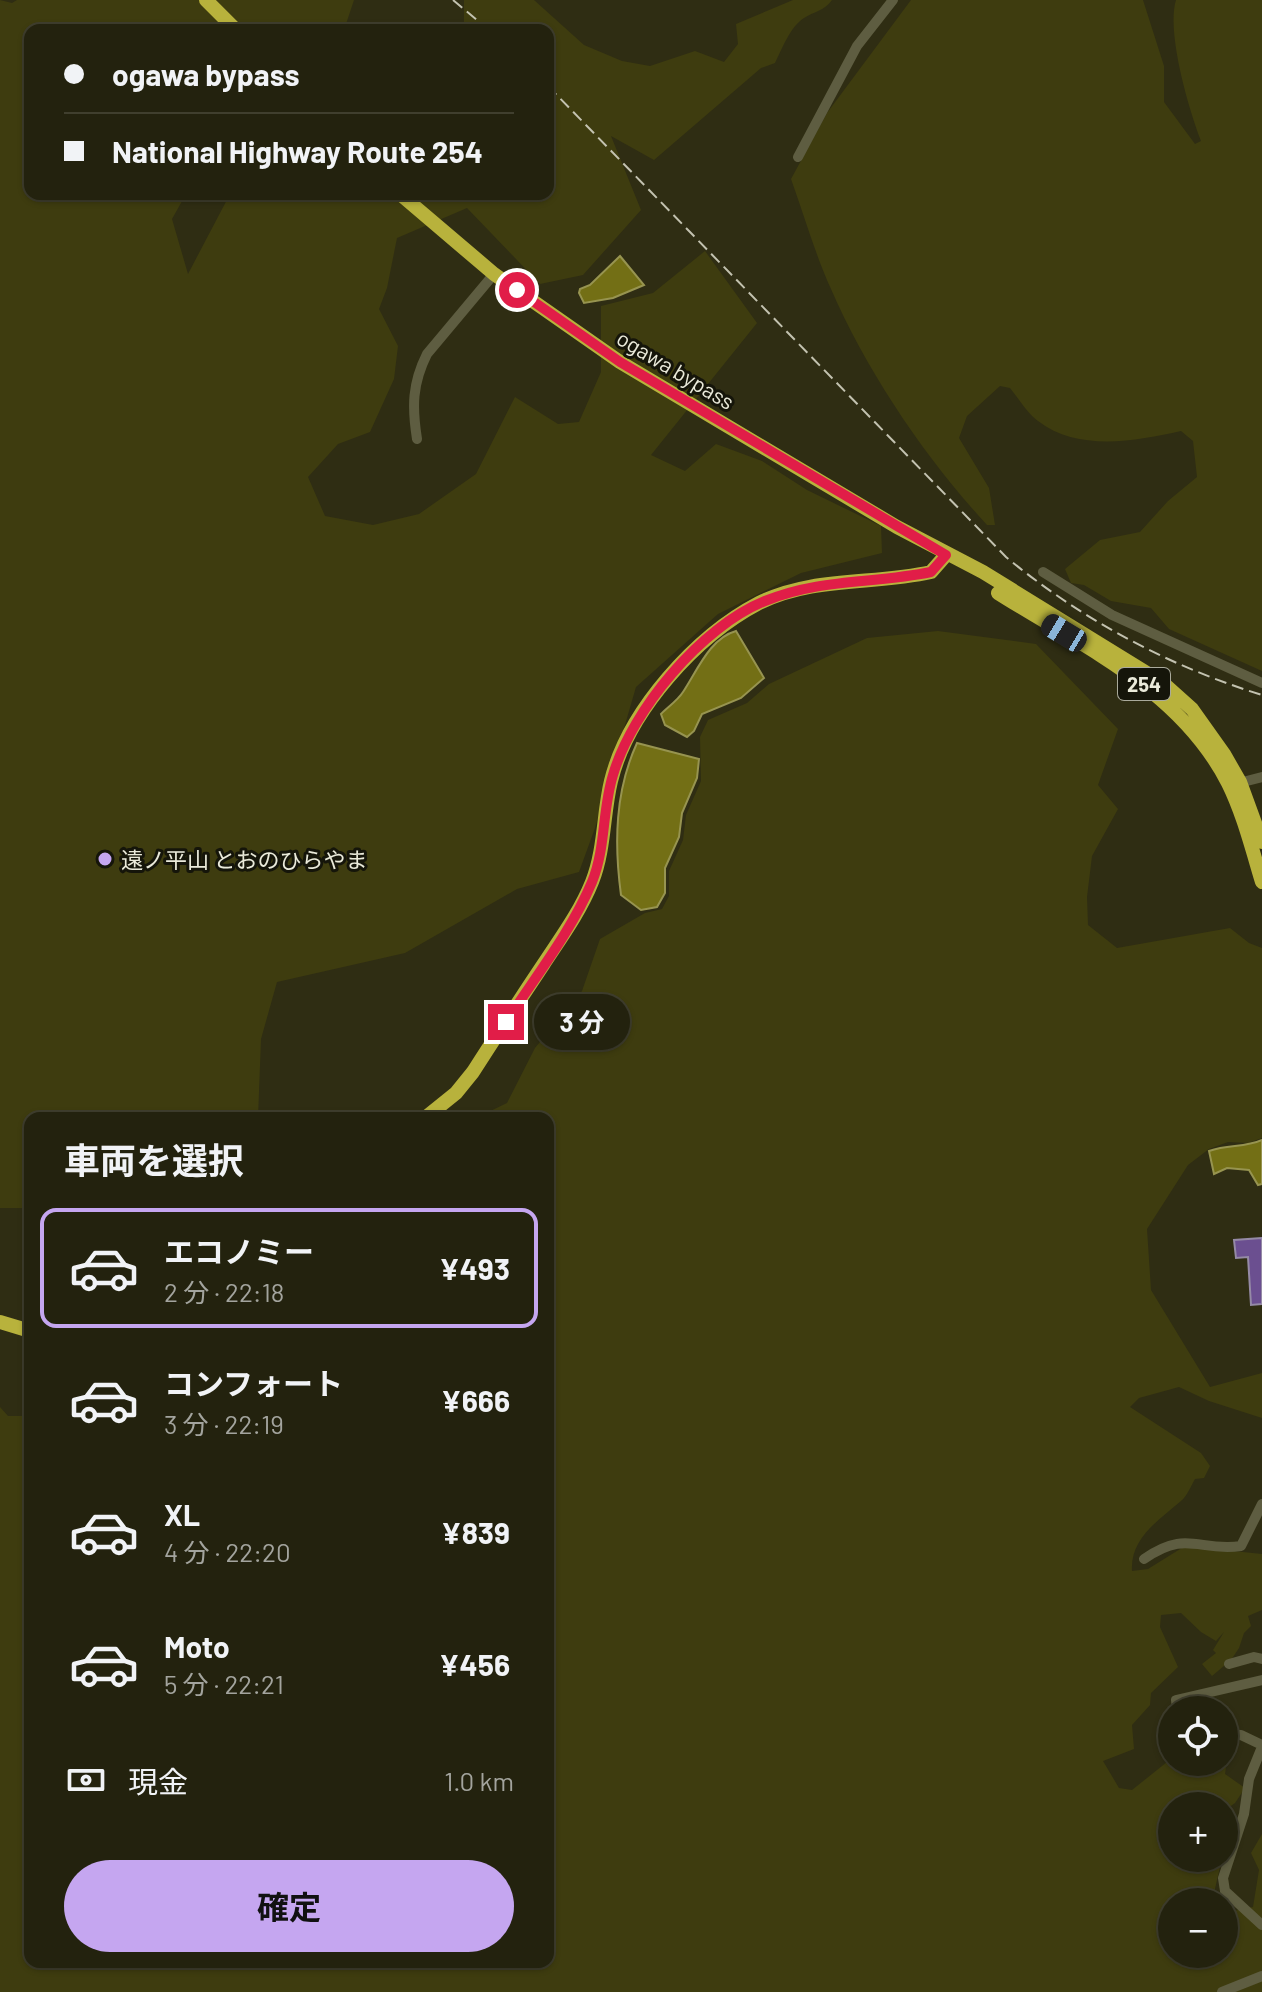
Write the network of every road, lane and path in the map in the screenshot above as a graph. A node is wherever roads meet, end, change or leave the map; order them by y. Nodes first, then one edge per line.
1 (206, 0) edge
2 (893, 0) edge
3 (230, 24) edge
4 (798, 157) dead end
5 (407, 200) edge
6 (494, 274) junction
7 (417, 439) dead end
8 (946, 555) junction
9 (1043, 572) dead end
10 (1262, 683) edge
11 (1262, 777) edge
12 (1234, 784) junction
13 (1262, 842) edge
14 (1262, 882) edge
15 (432, 1112) edge
16 (0, 1322) edge
17 (24, 1329) edge
18 (1262, 1504) edge
19 (1144, 1559) dead end
20 (1262, 1659) edge
21 (1229, 1664) dead end
22 (1262, 1680) edge
23 (1193, 1696) edge
24 (1238, 1735) edge
25 (1262, 1746) edge
26 (1262, 1925) edge
27 (1262, 1976) edge
28 (1222, 1992) edge

1 - 3 highway
2 - 4 street
5 - 6 highway, ogawa bypass / 254
6 - 7 street
6 - 8 highway, ogawa bypass / 254
8 - 12 highway, 254
8 - 15 highway
9 - 10 street
11 - 12 street
12 - 13 highway, 254
12 - 14 highway, 254
16 - 17 highway
18 - 19 street
20 - 21 street
22 - 23 street
24 - 25 street
25 - 26 street
27 - 28 street

